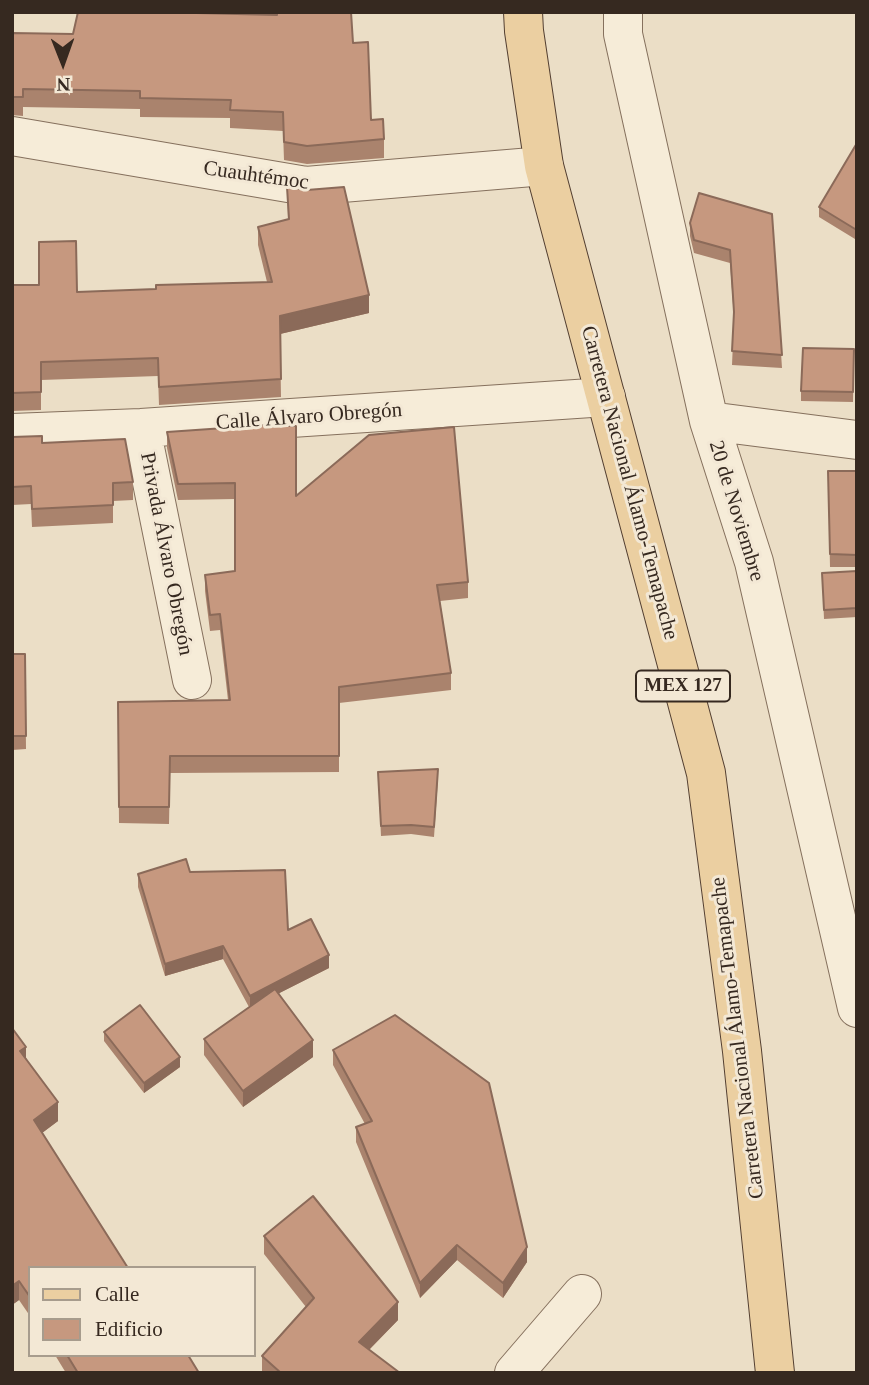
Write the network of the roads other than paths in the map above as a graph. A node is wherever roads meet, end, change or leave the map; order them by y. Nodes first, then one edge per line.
1 (523, 12) edge
2 (623, 12) edge
3 (12, 136) edge
4 (544, 166) junction
5 (606, 397) junction
6 (709, 421) junction
7 (141, 428) junction
8 (12, 433) edge
9 (857, 440) edge
10 (192, 680) dead end
11 (857, 1008) edge
12 (582, 1293) dead end
13 (514, 1373) edge
14 (775, 1373) edge

1 - 4 main road, Carretera Nacional Álamo-Temapache / MEX 127
2 - 6 street, 20 de Noviembre
3 - 4 street, Cuauhtémoc
4 - 5 main road, Carretera Nacional Álamo-Temapache / MEX 127
5 - 7 street, Calle Álvaro Obregón
5 - 14 main road, Carretera Nacional Álamo-Temapache / MEX 127
6 - 9 street
6 - 11 street, 20 de Noviembre
7 - 8 street, Calle Álvaro Obregón
7 - 10 street, Privada Álvaro Obregón
12 - 13 street

